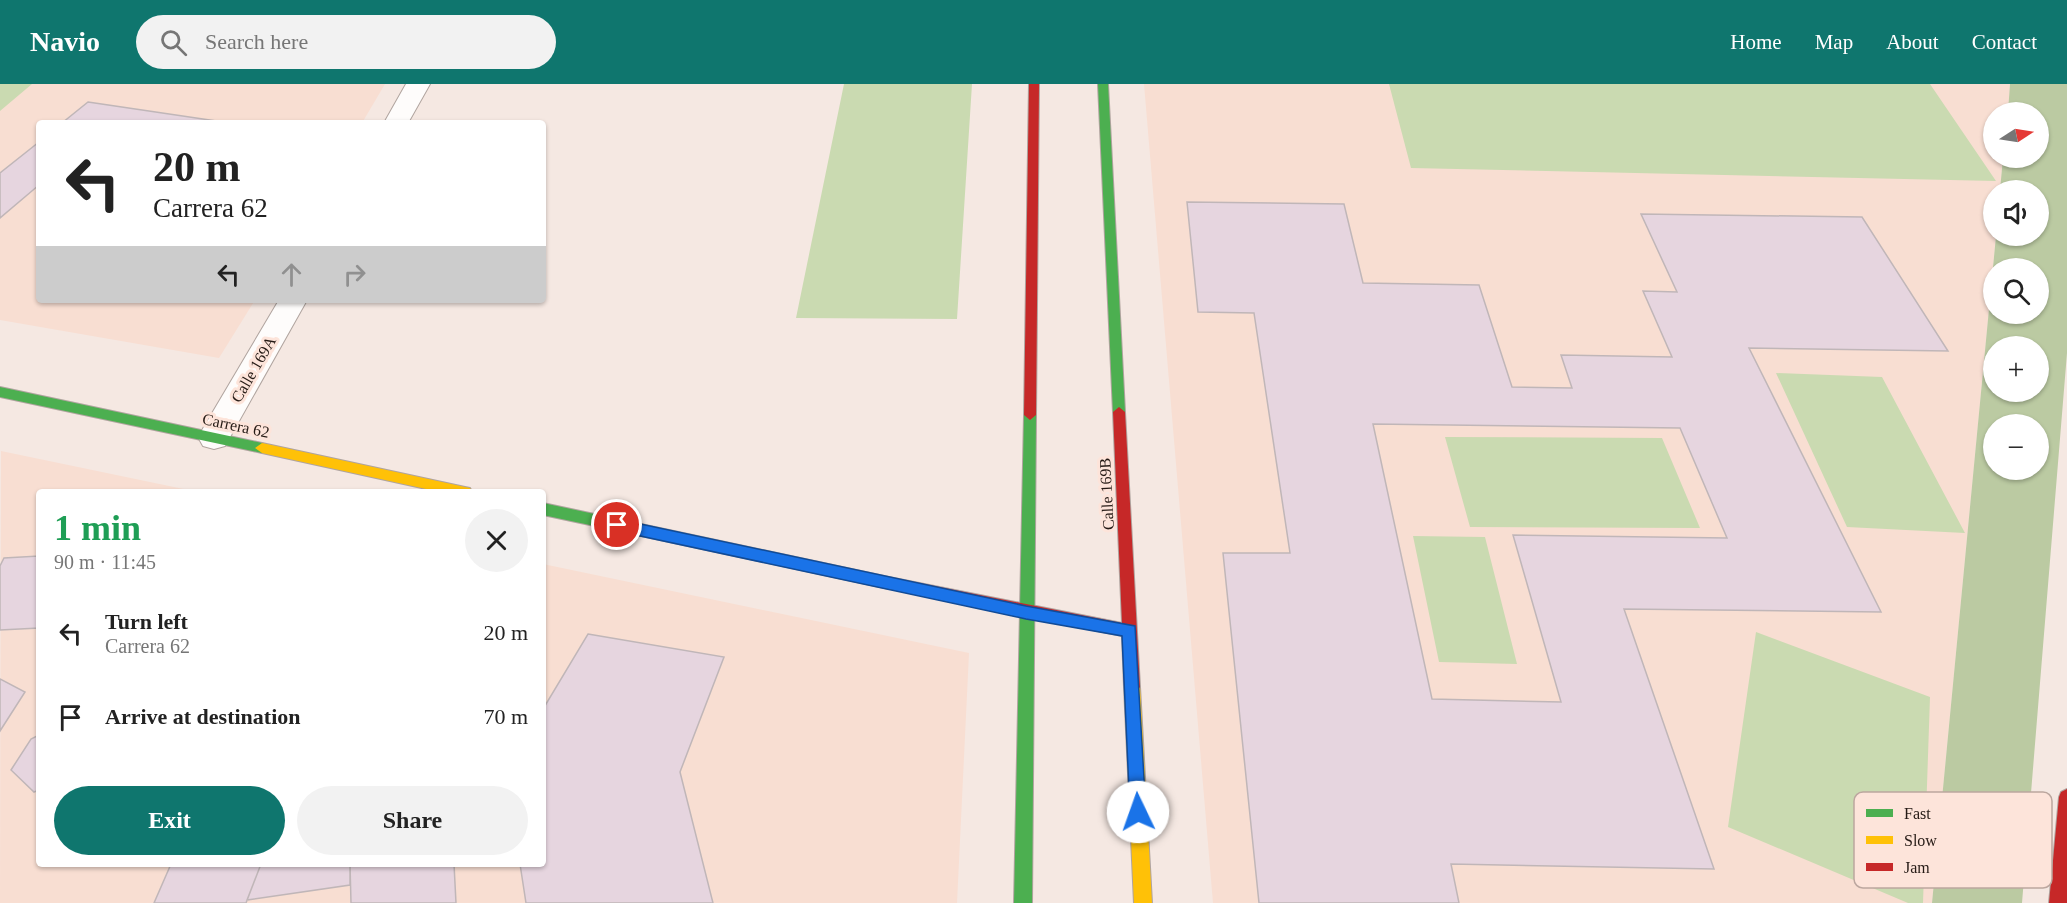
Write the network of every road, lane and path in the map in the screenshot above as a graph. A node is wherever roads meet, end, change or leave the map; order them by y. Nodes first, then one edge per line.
1 (418, 84) edge
2 (1034, 84) edge
3 (1102, 84) edge
4 (398, 120) edge
5 (291, 303) edge
6 (0, 393) edge
7 (214, 437) junction
8 (451, 489) edge
9 (546, 510) edge
10 (1026, 612) junction
11 (1130, 631) junction
12 (2067, 797) edge
13 (1023, 903) edge
14 (1143, 903) edge
15 (2058, 903) edge

1 - 4 street
2 - 10 main road
3 - 11 main road, Calle 169B
5 - 7 street, Calle 169A
6 - 7 main road, Carrera 62
7 - 8 main road, Carrera 62
9 - 10 main road
10 - 11 main road
10 - 13 main road
11 - 14 main road, Calle 169B
12 - 15 main road

